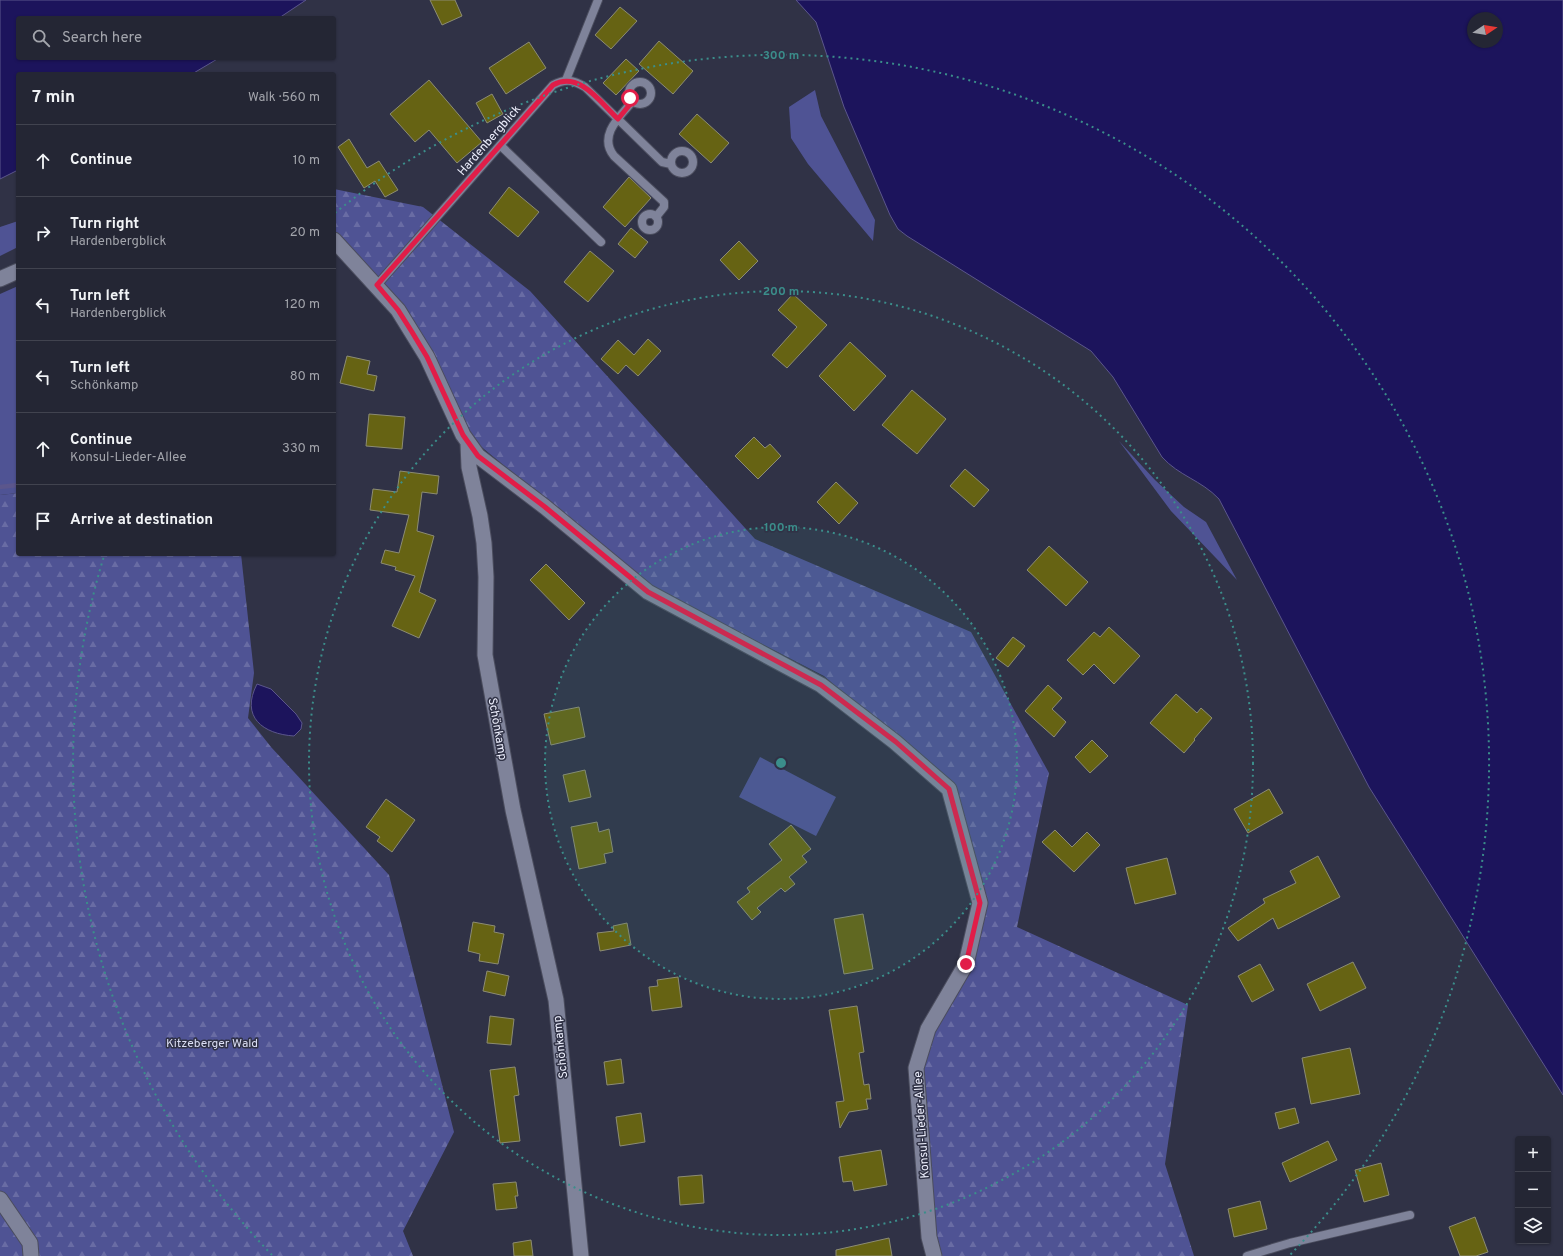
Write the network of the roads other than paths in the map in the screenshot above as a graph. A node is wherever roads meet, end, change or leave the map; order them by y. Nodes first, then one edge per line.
1 (598, 0) edge
2 (566, 80) junction
3 (632, 102) dead end
4 (618, 119) junction
5 (500, 145) junction
6 (671, 164) dead end
7 (656, 217) dead end
8 (336, 242) edge
9 (602, 242) dead end
10 (16, 272) edge
11 (0, 279) edge
12 (377, 285) junction
13 (468, 444) junction
14 (0, 1199) edge
15 (1410, 1215) dead end
16 (31, 1256) edge
17 (581, 1256) edge
18 (934, 1256) edge
19 (1247, 1256) edge

1 - 2 lane
2 - 4 lane
2 - 5 lane, Hardenbergblick
3 - 4 lane
4 - 6 lane
4 - 7 lane
5 - 9 lane
5 - 12 lane, Hardenbergblick
8 - 12 street, Schönkamp
10 - 11 street
12 - 13 street, Schönkamp
13 - 17 street, Schönkamp
13 - 18 street, Konsul-Lieder-Allee
14 - 16 street
15 - 19 lane

